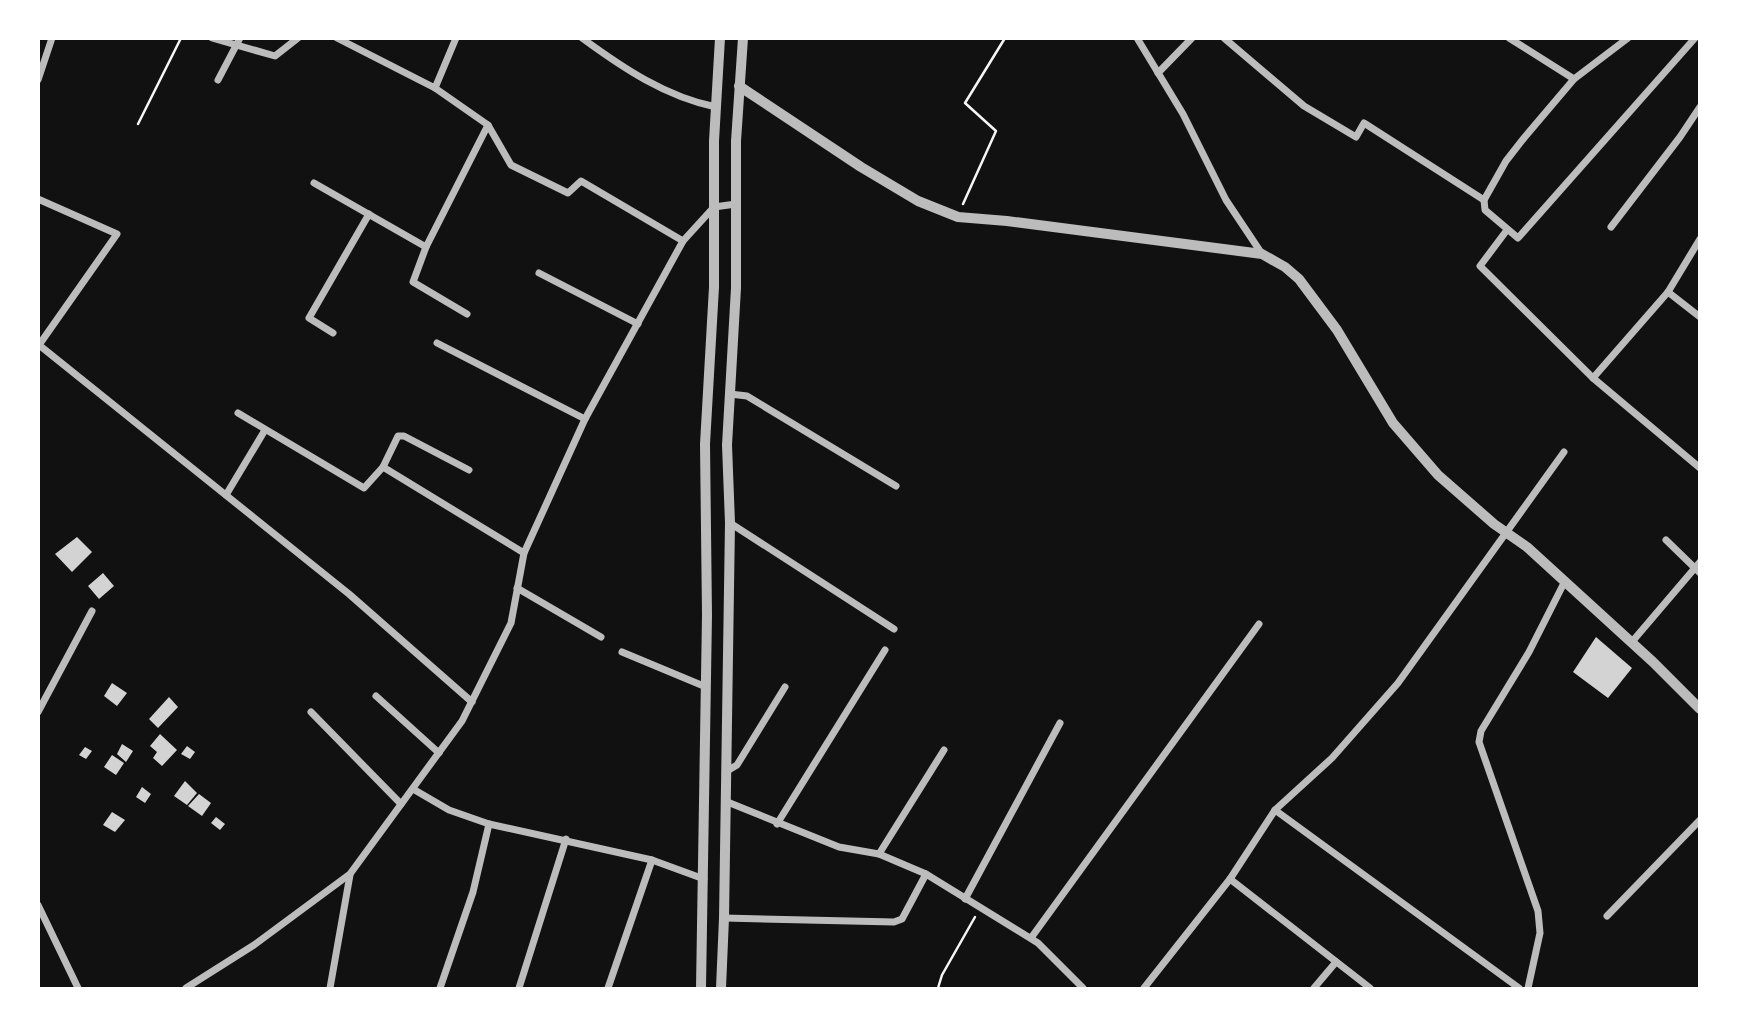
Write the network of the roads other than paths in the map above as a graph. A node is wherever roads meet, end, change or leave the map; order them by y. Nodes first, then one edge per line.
1 (52, 38) edge
2 (212, 38) edge
3 (298, 38) edge
4 (337, 38) edge
5 (456, 38) edge
6 (582, 38) edge
7 (720, 38) edge
8 (743, 38) edge
9 (1137, 38) edge
10 (1192, 38) edge
11 (1224, 38) edge
12 (1509, 38) edge
13 (1628, 38) edge
14 (1695, 38) edge
15 (238, 42) edge
16 (1158, 73) junction
17 (39, 76) edge
18 (1574, 79) junction
19 (218, 80) dead end
20 (739, 86) junction
21 (435, 89) junction
22 (716, 107) junction
23 (1699, 107) edge
24 (1696, 120) edge
25 (488, 125) junction
26 (314, 183) dead end
27 (38, 200) edge
28 (1484, 200) junction
29 (736, 204) junction
30 (714, 207) junction
31 (369, 214) junction
32 (1611, 227) dead end
33 (1507, 230) junction
34 (1699, 239) edge
35 (683, 241) junction
36 (426, 247) junction
37 (1262, 254) junction
38 (539, 273) dead end
39 (1668, 292) junction
40 (467, 314) dead end
41 (1699, 317) edge
42 (638, 324) junction
43 (333, 333) dead end
44 (437, 343) dead end
45 (1593, 379) junction
46 (730, 394) junction
47 (238, 413) dead end
48 (585, 419) junction
49 (265, 430) junction
50 (1564, 452) dead end
51 (383, 467) junction
52 (1699, 468) edge
53 (469, 470) dead end
54 (896, 486) dead end
55 (226, 495) junction
56 (730, 523) junction
57 (1506, 532) junction
58 (1666, 540) dead end
59 (524, 553) junction
60 (1698, 568) edge
61 (1565, 582) junction
62 (517, 588) junction
63 (92, 611) dead end
64 (1259, 624) dead end
65 (894, 629) dead end
66 (601, 637) dead end
67 (1632, 643) junction
68 (885, 650) dead end
69 (622, 652) dead end
70 (706, 687) junction
71 (785, 687) dead end
72 (376, 696) dead end
73 (472, 702) junction
74 (40, 706) edge
75 (1699, 709) edge
76 (311, 712) dead end
77 (1060, 723) dead end
78 (944, 750) dead end
79 (439, 753) junction
80 (727, 771) junction
81 (413, 789) junction
82 (724, 801) junction
83 (401, 804) junction
84 (1275, 810) junction
85 (1699, 820) edge
86 (489, 824) junction
87 (777, 824) junction
88 (566, 839) junction
89 (879, 854) junction
90 (652, 860) junction
91 (350, 874) junction
92 (926, 874) junction
93 (704, 879) junction
94 (1230, 879) junction
95 (965, 899) junction
96 (38, 905) edge
97 (40, 916) edge
98 (1607, 916) dead end
99 (724, 918) junction
100 (1031, 938) junction
101 (1336, 962) junction
102 (78, 989) edge
103 (186, 989) edge
104 (330, 989) edge
105 (440, 989) edge
106 (519, 989) edge
107 (608, 989) edge
108 (701, 989) edge
109 (721, 989) edge
110 (1083, 989) edge
111 (1144, 989) edge
112 (1314, 989) edge
113 (1370, 989) edge
114 (1519, 989) edge
115 (1528, 989) edge

1 - 17 street
2 - 15 street
3 - 15 street
4 - 21 street
5 - 21 street
6 - 22 street
7 - 22 street
8 - 20 street
9 - 16 street
10 - 16 street
11 - 28 street
12 - 18 street
13 - 18 street
14 - 33 street
15 - 19 street
16 - 37 street
18 - 28 street
20 - 29 street
20 - 37 street
21 - 25 street
22 - 30 street
23 - 24 street
24 - 32 street
25 - 35 street
25 - 36 street
26 - 31 street
27 - 55 street
28 - 33 street
29 - 30 street
29 - 46 street
30 - 35 street
30 - 70 street
31 - 36 street
31 - 43 street
33 - 45 street
34 - 39 street
35 - 42 street
36 - 40 street
37 - 57 street
38 - 42 street
39 - 41 street
39 - 45 street
42 - 48 street
44 - 48 street
45 - 52 street
46 - 54 street
46 - 56 street
47 - 49 street
48 - 59 street
49 - 51 street
49 - 55 street
50 - 57 street
51 - 53 street
51 - 59 street
55 - 73 street
56 - 65 street
56 - 80 street
57 - 61 street
57 - 84 street
58 - 60 street
59 - 62 street
60 - 67 street
61 - 67 street
61 - 115 street
62 - 66 street
62 - 73 street
63 - 74 street
64 - 100 street
67 - 75 street
68 - 87 street
69 - 70 street
70 - 93 street
71 - 80 street
72 - 79 street
73 - 79 street
76 - 83 street
77 - 95 street
78 - 89 street
79 - 81 street
80 - 82 street
81 - 83 street
81 - 86 street
82 - 87 street
82 - 99 street
83 - 91 street
84 - 94 street
84 - 114 street
85 - 98 street
86 - 88 street
86 - 105 street
87 - 89 street
88 - 90 street
88 - 106 street
89 - 92 street
90 - 93 street
90 - 107 street
91 - 103 street
91 - 104 street
92 - 95 street
92 - 99 street
93 - 108 street
94 - 101 street
94 - 111 street
95 - 100 street
96 - 97 street
97 - 102 street
99 - 109 street
100 - 110 street
101 - 112 street
101 - 113 street

